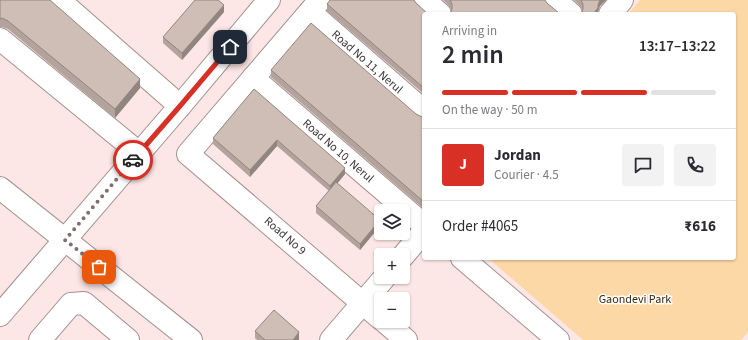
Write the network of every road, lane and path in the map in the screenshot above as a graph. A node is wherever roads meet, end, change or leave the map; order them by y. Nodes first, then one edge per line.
1 (59, 0) edge
2 (269, 0) edge
3 (424, 0) edge
4 (555, 0) edge
5 (622, 0) edge
6 (315, 6) edge
7 (438, 12) edge
8 (569, 12) edge
9 (612, 12) edge
10 (0, 39) edge
11 (253, 78) junction
12 (180, 106) junction
13 (422, 110) edge
14 (139, 153) junction
15 (0, 188) edge
16 (422, 223) edge
17 (422, 233) edge
18 (65, 240) junction
19 (410, 248) edge
20 (464, 260) edge
21 (379, 284) edge
22 (363, 303) junction
23 (374, 312) edge
24 (0, 315) edge
25 (392, 328) edge
26 (40, 340) edge
27 (128, 340) edge
28 (191, 340) edge
29 (331, 340) edge
30 (406, 340) edge
31 (558, 340) edge

1 - 12 street
2 - 12 street
3 - 7 street
4 - 8 street
5 - 9 street
6 - 11 street
6 - 13 street, Road No 11, Nerul
10 - 14 street
11 - 16 street, Road No 10, Nerul
11 - 22 street, Road No 9
12 - 14 street
14 - 18 street
15 - 18 street
17 - 19 street
18 - 24 street
18 - 28 street
20 - 31 street
21 - 22 street
22 - 23 street, Road No 9
22 - 29 street
25 - 30 street
26 - 27 street

